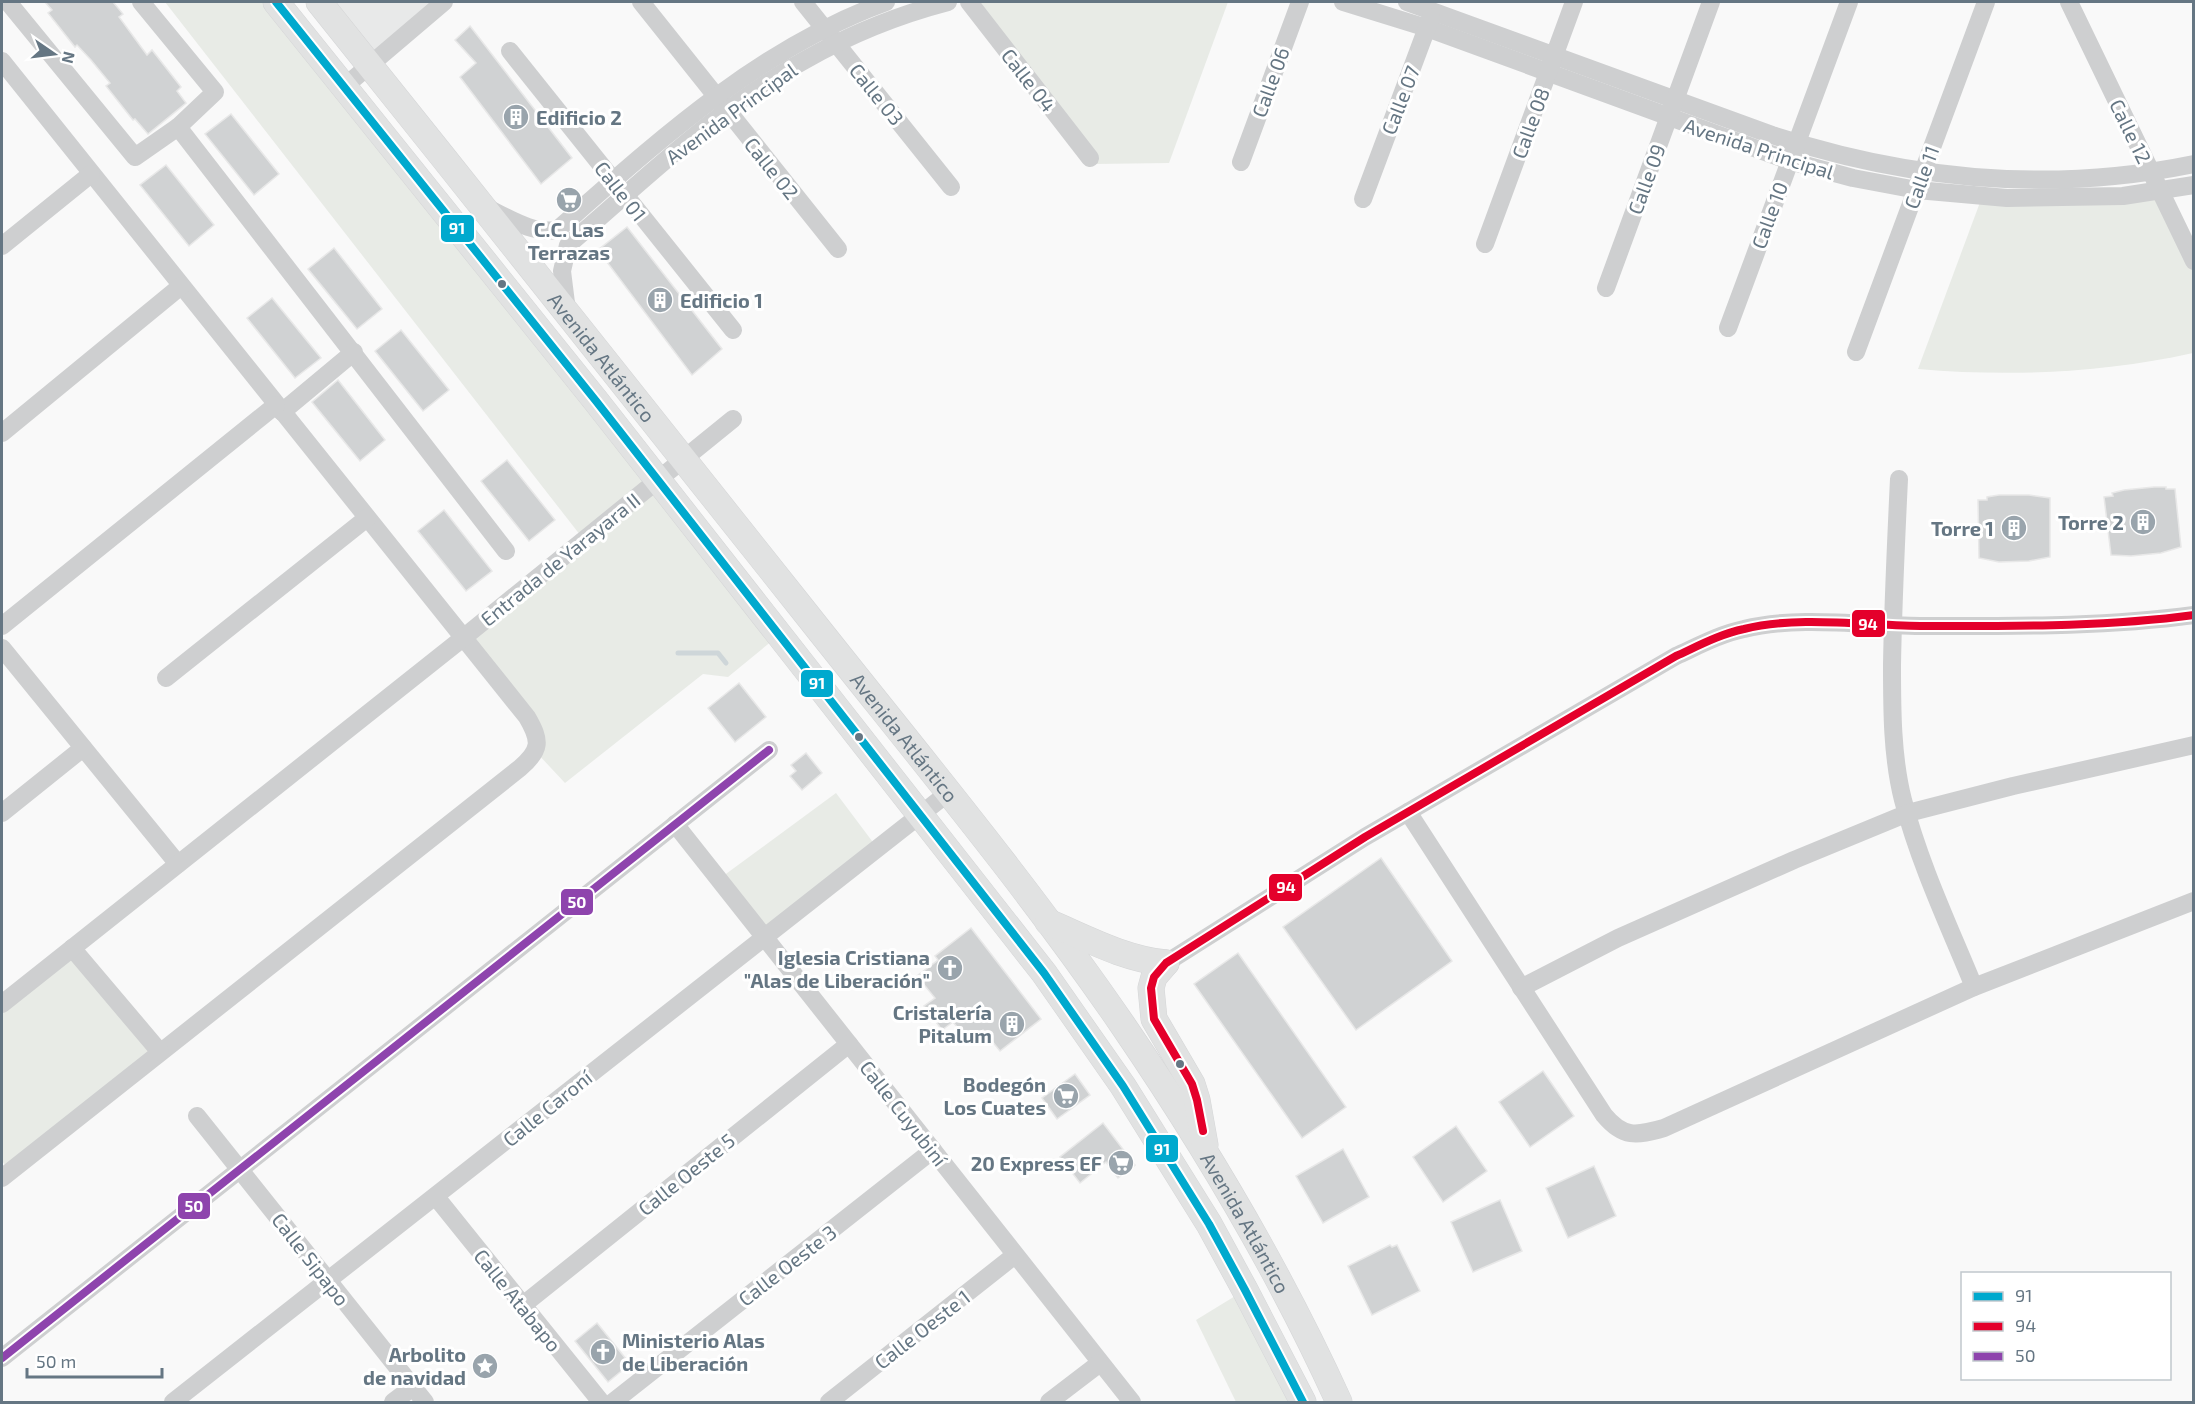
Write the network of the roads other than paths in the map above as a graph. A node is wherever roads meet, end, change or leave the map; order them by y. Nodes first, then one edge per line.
1 (8, 2) edge
2 (141, 2) edge
3 (276, 2) edge
4 (319, 2) edge
5 (444, 2) edge
6 (641, 2) edge
7 (803, 2) edge
8 (886, 2) edge
9 (948, 2) edge
10 (969, 2) edge
11 (1300, 2) edge
12 (1343, 2) edge
13 (1407, 2) edge
14 (1574, 2) edge
15 (1711, 2) edge
16 (1849, 2) edge
17 (1986, 2) edge
18 (2069, 2) edge
19 (1435, 6) edge
20 (1427, 28) junction
21 (825, 29) junction
22 (837, 44) junction
23 (510, 51) dead end
24 (1554, 55) junction
25 (2, 61) edge
26 (370, 65) junction
27 (1548, 73) junction
28 (344, 87) junction
29 (715, 96) junction
30 (1674, 99) junction
31 (727, 111) junction
32 (1668, 117) junction
33 (178, 126) junction
34 (1796, 143) junction
35 (1090, 158) dead end
36 (1790, 161) junction
37 (1241, 162) dead end
38 (2193, 164) edge
39 (1923, 172) junction
40 (2150, 172) junction
41 (91, 174) junction
42 (614, 181) junction
43 (2193, 184) edge
44 (951, 187) dead end
45 (1917, 190) junction
46 (2159, 191) junction
47 (625, 196) junction
48 (1363, 199) dead end
49 (483, 206) junction
50 (1485, 244) dead end
51 (2, 246) edge
52 (838, 249) dead end
53 (2193, 261) edge
54 (181, 286) junction
55 (1606, 288) dead end
56 (568, 313) junction
57 (1728, 328) dead end
58 (733, 330) dead end
59 (354, 352) junction
60 (1856, 352) dead end
61 (279, 408) junction
62 (733, 419) dead end
63 (2, 433) edge
64 (684, 460) junction
65 (1899, 479) dead end
66 (658, 481) junction
67 (367, 518) junction
68 (506, 551) dead end
69 (2193, 615) edge
70 (1893, 625) junction
71 (2, 626) edge
72 (463, 638) junction
73 (2, 648) edge
74 (166, 678) dead end
75 (2193, 744) edge
76 (83, 748) junction
77 (769, 750) dead end
78 (948, 793) junction
79 (1408, 812) junction
80 (2, 813) edge
81 (1908, 813) junction
82 (921, 815) junction
83 (675, 824) junction
84 (178, 864) junction
85 (2193, 901) edge
86 (1047, 922) junction
87 (766, 936) junction
88 (72, 948) junction
89 (1166, 963) junction
90 (1974, 987) junction
91 (1521, 988) junction
92 (2, 1004) edge
93 (849, 1044) junction
94 (160, 1052) junction
95 (197, 1116) dead end
96 (933, 1150) junction
97 (1207, 1157) junction
98 (4, 1170) edge
99 (240, 1170) junction
100 (436, 1197) junction
101 (1015, 1255) junction
102 (329, 1281) junction
103 (523, 1305) junction
104 (2, 1358) edge
105 (1100, 1363) junction
106 (413, 1387) junction
107 (173, 1402) edge
108 (393, 1402) edge
109 (425, 1402) edge
110 (601, 1402) edge
111 (613, 1402) edge
112 (829, 1402) edge
113 (1050, 1402) edge
114 (1132, 1402) edge
115 (1302, 1402) edge
116 (1339, 1402) edge

1 - 33 street
2 - 33 street
3 - 28 main road, Avenida Atlántico
4 - 26 main road, Avenida Atlántico
5 - 26 street
6 - 29 street, Calle 02
7 - 21 street, Calle 03
8 - 21 street, Avenida Principal
9 - 22 street, Avenida Principal
10 - 35 street, Calle 04
11 - 37 street, Calle 06
12 - 20 street, Avenida Principal
13 - 19 street, Avenida Principal
14 - 24 street, Calle 08
15 - 30 street, Calle 09
16 - 34 street, Calle 10
17 - 39 street, Calle 11
18 - 40 street, Calle 12
19 - 20 street, Calle 07
19 - 24 street, Avenida Principal
20 - 27 street, Avenida Principal
20 - 48 street, Calle 07
21 - 22 street, Calle 03
21 - 29 street, Avenida Principal
22 - 31 street, Avenida Principal
22 - 44 street, Calle 03
23 - 42 street, Calle 01
24 - 27 street, Calle 08
24 - 30 street, Avenida Principal
25 - 41 street
26 - 28 street
26 - 49 main road, Avenida Atlántico
27 - 32 street, Avenida Principal
27 - 50 street, Calle 08
28 - 66 main road, Avenida Atlántico
29 - 31 street, Calle 02
29 - 42 street, Avenida Principal
30 - 32 street, Calle 09
30 - 34 street, Avenida Principal
31 - 47 street, Avenida Principal
31 - 52 street, Calle 02
32 - 36 street, Avenida Principal
32 - 55 street, Calle 09
33 - 59 street
34 - 36 street, Calle 10
34 - 39 street, Avenida Principal
36 - 45 street, Avenida Principal
36 - 57 street, Calle 10
38 - 40 street, Avenida Principal
39 - 40 street, Avenida Principal
39 - 45 street, Calle 11
40 - 46 street, Calle 12
41 - 51 street
41 - 54 street
42 - 47 street, Calle 01
42 - 49 street, Avenida Principal
43 - 46 street, Avenida Principal
45 - 46 street, Avenida Principal
45 - 60 street, Calle 11
46 - 53 street, Calle 12
47 - 56 street, Avenida Principal
47 - 58 street, Calle 01
49 - 56 main road, Avenida Atlántico
54 - 61 street
54 - 63 street
56 - 64 main road, Avenida Atlántico
59 - 61 street
59 - 68 street
61 - 67 street
61 - 71 street
62 - 64 street, Entrada de Yarayara II
64 - 66 street, Entrada de Yarayara II
64 - 78 main road, Avenida Atlántico
65 - 70 street
66 - 72 street, Entrada de Yarayara II
66 - 82 main road, Avenida Atlántico
67 - 72 street
67 - 74 street
69 - 70 street
70 - 79 street
70 - 81 street
72 - 84 street, Entrada de Yarayara II
72 - 94 street
73 - 76 street
75 - 81 street
76 - 80 street
76 - 84 street
77 - 83 street
78 - 82 street, Calle Caroní
78 - 86 main road, Avenida Atlántico
79 - 89 street
79 - 91 street
81 - 90 street
81 - 91 street
82 - 87 street, Calle Caroní
82 - 115 main road, Avenida Atlántico
83 - 87 street, Calle Cuyubiní
83 - 99 street
84 - 88 street, Entrada de Yarayara II
85 - 90 street
86 - 89 main road
86 - 97 main road, Avenida Atlántico
87 - 93 street, Calle Cuyubiní
87 - 100 street, Calle Caroní
88 - 92 street, Entrada de Yarayara II
88 - 94 street
89 - 97 main road
90 - 91 street
93 - 96 street, Calle Cuyubiní
93 - 103 street, Calle Oeste 5
94 - 98 street
95 - 99 street, Calle Sipapo
96 - 101 street, Calle Cuyubiní
96 - 111 street, Calle Oeste 3
97 - 116 main road, Avenida Atlántico
99 - 102 street, Calle Sipapo
99 - 104 street
100 - 102 street, Calle Caroní
100 - 103 street, Calle Atabapo
101 - 105 street, Calle Cuyubiní
101 - 112 street, Calle Oeste 1
102 - 106 street, Calle Sipapo
102 - 107 street, Calle Caroní
103 - 110 street, Calle Atabapo
105 - 113 street
105 - 114 street, Calle Cuyubiní
106 - 108 street
106 - 109 street, Calle Sipapo

